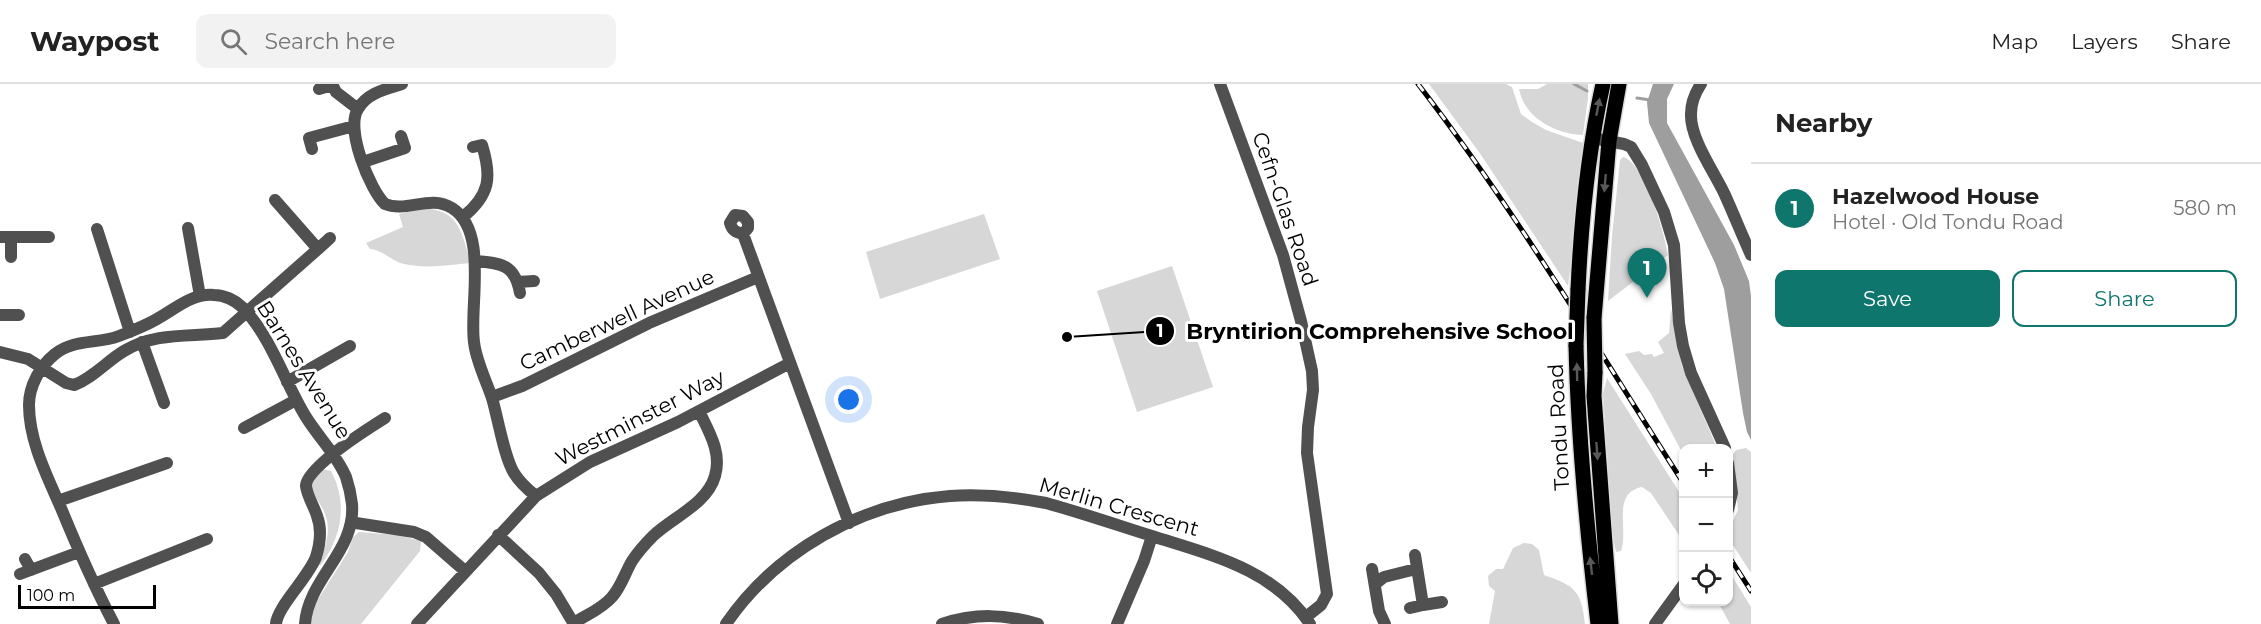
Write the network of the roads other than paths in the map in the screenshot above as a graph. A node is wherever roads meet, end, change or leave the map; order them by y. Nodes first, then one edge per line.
1 (332, 84) edge
2 (402, 84) edge
3 (1220, 84) edge
4 (1603, 84) edge
5 (1618, 84) edge
6 (1701, 84) edge
7 (319, 89) dead end
8 (357, 109) junction
9 (354, 126) junction
10 (402, 136) dead end
11 (309, 138) dead end
12 (1592, 138) junction
13 (1609, 141) junction
14 (482, 145) dead end
15 (363, 162) junction
16 (274, 200) dead end
17 (463, 217) junction
18 (188, 228) dead end
19 (97, 229) dead end
20 (742, 234) dead end
21 (5, 237) edge
22 (50, 237) dead end
23 (330, 238) dead end
24 (318, 249) junction
25 (1751, 255) edge
26 (11, 257) dead end
27 (476, 261) junction
28 (758, 277) junction
29 (534, 281) dead end
30 (200, 296) junction
31 (246, 312) junction
32 (0, 315) edge
33 (19, 315) dead end
34 (130, 332) junction
35 (142, 342) junction
36 (350, 346) dead end
37 (0, 352) edge
38 (790, 363) junction
39 (42, 368) junction
40 (287, 382) junction
41 (165, 395) dead end
42 (492, 397) junction
43 (296, 400) junction
44 (699, 411) junction
45 (382, 424) dead end
46 (250, 428) dead end
47 (1723, 444) edge
48 (333, 454) junction
49 (167, 463) dead end
50 (536, 496) junction
51 (58, 501) junction
52 (352, 521) junction
53 (849, 523) junction
54 (498, 535) junction
55 (1152, 536) junction
56 (207, 539) dead end
57 (80, 552) junction
58 (1415, 555) dead end
59 (25, 568) dead end
60 (1372, 569) dead end
61 (1416, 569) junction
62 (465, 571) junction
63 (94, 584) junction
64 (1374, 584) junction
65 (1679, 590) edge
66 (1442, 602) dead end
67 (1423, 605) junction
68 (1410, 608) dead end
69 (1308, 621) edge
70 (110, 623) edge
71 (1120, 623) edge
72 (276, 624) edge
73 (305, 624) edge
74 (417, 624) edge
75 (574, 624) edge
76 (726, 624) edge
77 (942, 624) edge
78 (1038, 624) edge
79 (1385, 624) edge
80 (1598, 624) edge
81 (1611, 624) edge
82 (1655, 624) edge

1 - 7 street
1 - 8 street
2 - 8 street
3 - 69 street, Cefn-Glas Road
12 -> 4 main road, Tondu Road
5 - 13 main road, Tondu Road
6 - 25 street
8 - 9 street
9 - 11 street
9 - 15 street
10 - 15 street
12 - 13 street
80 -> 12 main road, Tondu Road, bridge
13 - 47 street
13 -> 81 main road, Tondu Road, bridge
14 - 17 street
15 - 17 street
16 - 24 street
17 - 27 street
18 - 30 street
19 - 34 street
20 - 28 street
21 - 22 street
21 - 26 street
23 - 24 street
24 - 31 street
27 - 29 street
27 - 42 street
28 - 38 street
28 - 42 street, Camberwell Avenue
30 - 31 street, Barnes Avenue
30 - 34 street
31 - 35 street
31 - 40 street, Barnes Avenue
32 - 33 street
34 - 39 street
35 - 39 street
35 - 41 street
36 - 40 street
37 - 39 street
38 - 44 street, Westminster Way
38 - 53 street
39 - 51 street
40 - 43 street, Barnes Avenue
42 - 50 street
43 - 46 street
43 - 48 street, Barnes Avenue
44 - 50 street, Westminster Way
44 - 75 street
45 - 48 street
48 - 52 street, Barnes Avenue
48 - 72 street
49 - 51 street
50 - 54 street, Westminster Way
51 - 57 street
52 - 62 street
52 - 73 street, Barnes Avenue
53 - 55 street, Merlin Crescent
53 - 76 street, Merlin Crescent
54 - 62 street, Westminster Way
54 - 75 street
55 - 69 street, Merlin Crescent
55 - 71 street
56 - 63 street
57 - 59 street
57 - 63 street
58 - 61 street
60 - 64 street
61 - 64 street
61 - 67 street
62 - 74 street, Westminster Way
63 - 70 street
64 - 79 street
65 - 82 street
66 - 67 street
67 - 68 street
77 - 78 street

